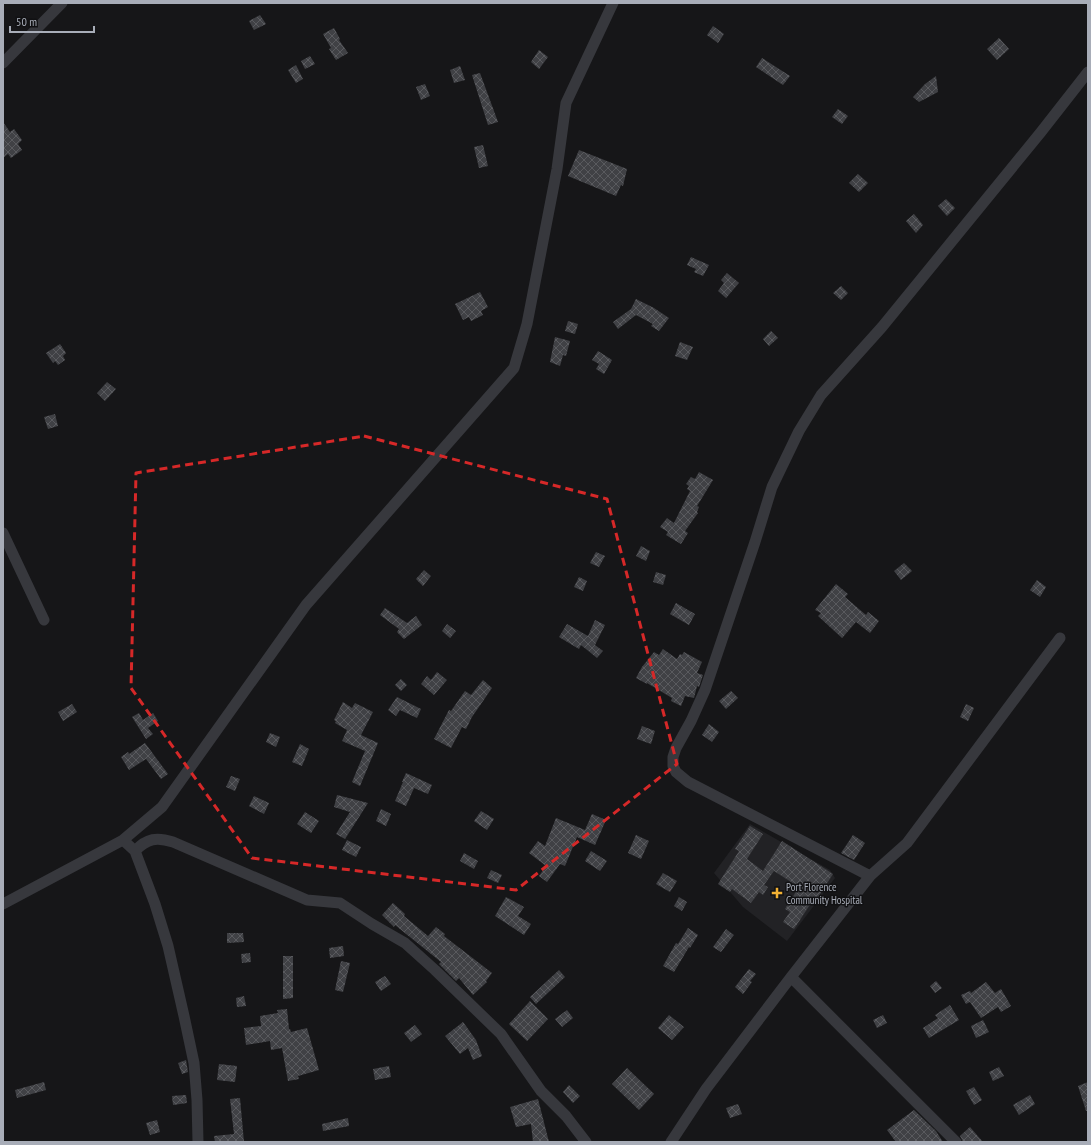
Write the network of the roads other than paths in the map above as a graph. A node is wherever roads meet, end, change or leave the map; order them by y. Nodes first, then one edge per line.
1 (62, 3) edge
2 (613, 3) edge
3 (3, 63) edge
4 (1088, 72) edge
5 (3, 533) edge
6 (44, 620) dead end
7 (1060, 638) dead end
8 (123, 840) junction
9 (135, 851) junction
10 (870, 876) junction
11 (3, 904) edge
12 (791, 978) junction
13 (198, 1142) edge
14 (586, 1142) edge
15 (671, 1142) edge
16 (956, 1142) edge

1 - 3 street
2 - 8 street
4 - 10 street
5 - 6 street
7 - 10 street
8 - 9 street
8 - 11 street
9 - 13 street
9 - 14 street
10 - 12 street
12 - 15 street
12 - 16 street

